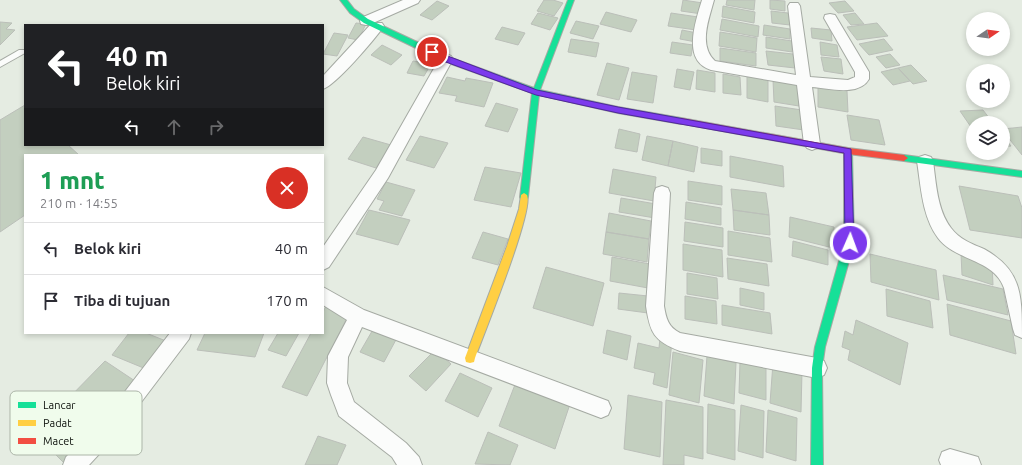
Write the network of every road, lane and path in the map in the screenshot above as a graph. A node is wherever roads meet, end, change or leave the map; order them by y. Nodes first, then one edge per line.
1 (343, 0) edge
2 (414, 0) edge
3 (571, 0) edge
4 (708, 0) edge
5 (794, 6) dead end
6 (830, 18) dead end
7 (372, 23) junction
8 (22, 52) dead end
9 (446, 59) junction
10 (0, 64) edge
11 (803, 80) junction
12 (324, 83) edge
13 (536, 92) junction
14 (812, 144) junction
15 (848, 151) junction
16 (925, 161) junction
17 (1022, 174) edge
18 (662, 193) dead end
19 (324, 261) edge
20 (324, 296) edge
21 (358, 317) junction
22 (1022, 329) edge
23 (181, 334) edge
24 (470, 358) junction
25 (817, 368) junction
26 (138, 391) edge
27 (601, 408) dead end
28 (84, 455) edge
29 (74, 465) edge
30 (411, 465) edge
31 (816, 465) edge

1 - 7 street
2 - 7 street
3 - 13 street
4 - 11 street
5 - 11 street
6 - 11 street
7 - 9 street
7 - 12 street
8 - 10 lane
9 - 13 street
9 - 19 street
11 - 14 street
13 - 14 street
13 - 24 street
14 - 15 street
15 - 16 street
15 - 25 street
16 - 17 street
16 - 22 street
18 - 25 street
20 - 21 street
21 - 24 street
21 - 30 street
23 - 26 street
24 - 27 street
25 - 31 street
28 - 29 street

